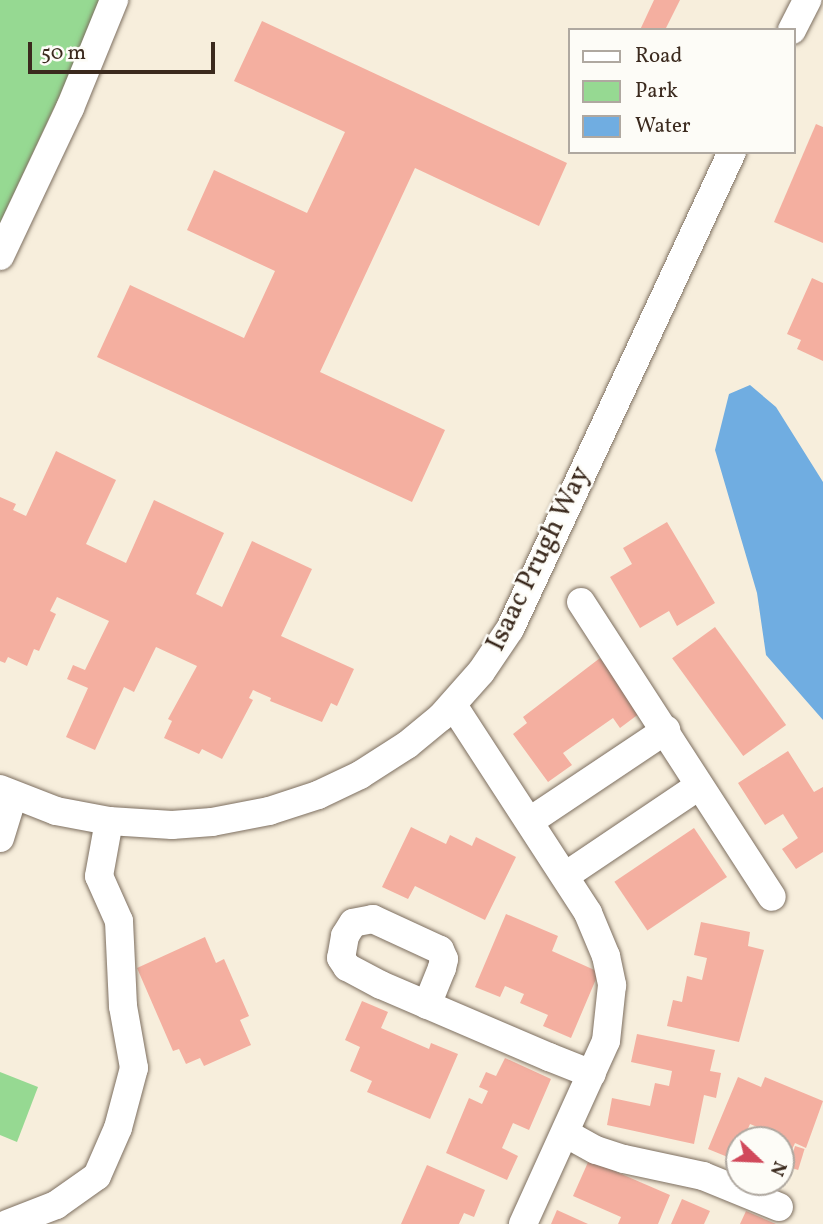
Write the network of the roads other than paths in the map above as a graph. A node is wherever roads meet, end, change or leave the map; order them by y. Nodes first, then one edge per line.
1 (114, 0) edge
2 (807, 0) edge
3 (793, 28) edge
4 (731, 154) edge
5 (0, 256) edge
6 (581, 603) dead end
7 (453, 705) junction
8 (666, 730) junction
9 (699, 786) junction
10 (6, 793) edge
11 (109, 821) junction
12 (530, 821) junction
13 (0, 838) edge
14 (565, 876) junction
15 (772, 897) dead end
16 (427, 1005) dead end
17 (592, 1074) junction
18 (565, 1133) junction
19 (779, 1207) dead end
20 (7, 1224) edge
21 (523, 1224) edge

1 - 5 street
2 - 3 street
4 - 7 street, Isaac Prugh Way
6 - 8 street
7 - 11 street, Isaac Prugh Way
7 - 12 street
8 - 9 street
8 - 12 street
9 - 14 street
9 - 15 street
10 - 11 street, Isaac Prugh Way
10 - 13 street
11 - 20 street
12 - 14 street
14 - 17 street
16 - 17 street
17 - 18 street
18 - 19 street
18 - 21 street

